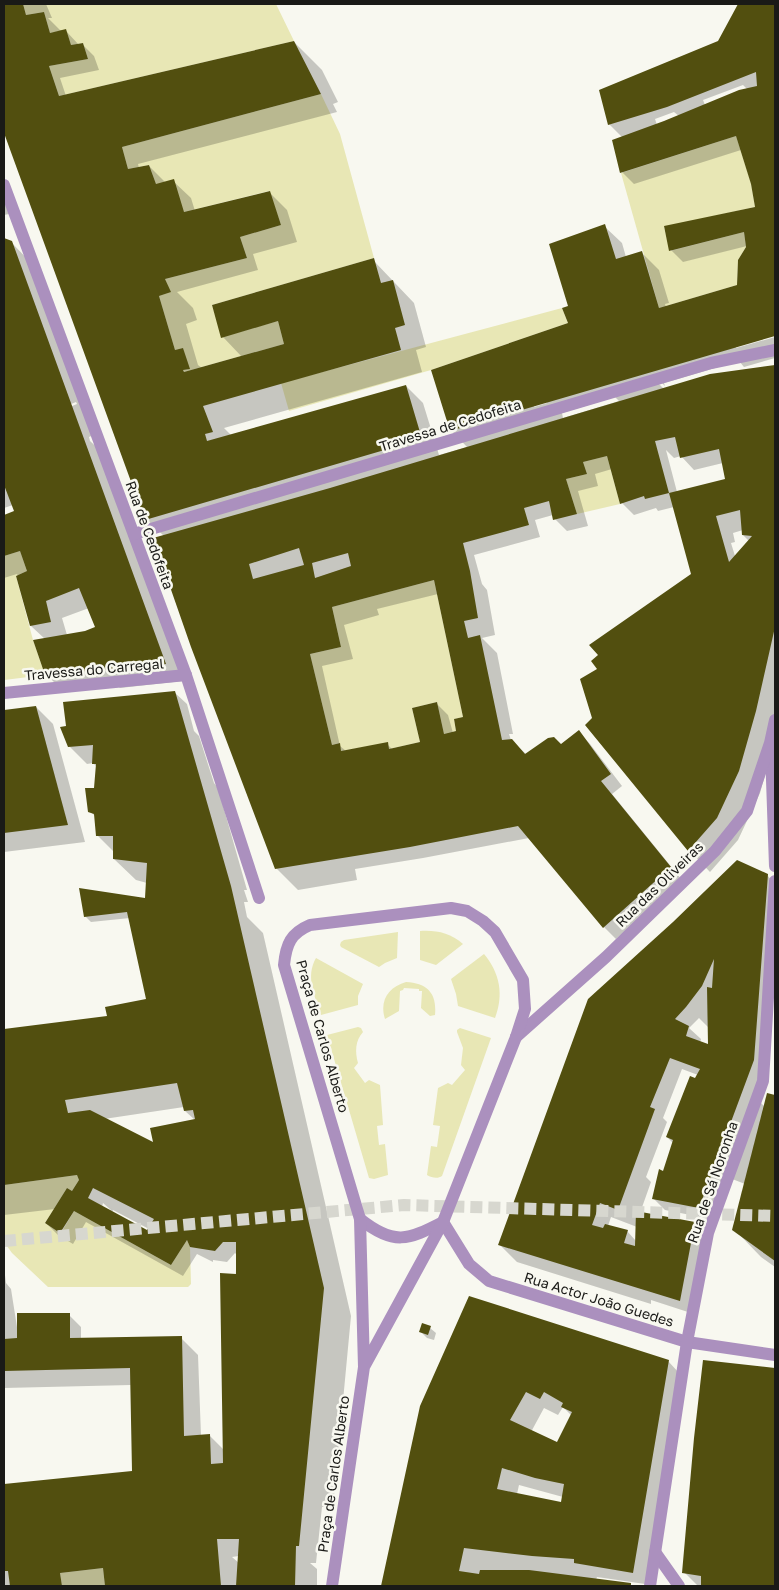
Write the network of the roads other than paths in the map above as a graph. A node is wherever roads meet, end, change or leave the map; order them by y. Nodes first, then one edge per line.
1 (4, 185) edge
2 (8, 206) edge
3 (775, 350) edge
4 (134, 534) junction
5 (186, 675) junction
6 (4, 693) edge
7 (775, 720) edge
8 (770, 743) junction
9 (775, 866) edge
10 (775, 880) edge
11 (259, 898) dead end
12 (516, 1037) junction
13 (360, 1219) junction
14 (443, 1222) junction
15 (687, 1342) junction
16 (775, 1355) edge
17 (364, 1367) junction
18 (655, 1552) junction
19 (332, 1586) edge
20 (650, 1586) edge
21 (679, 1586) edge

1 - 2 street, Rua de Cedofeita
2 - 4 street, Rua de Cedofeita
3 - 4 street, Travessa de Cedofeita
4 - 5 street, Rua de Cedofeita
5 - 6 street, Travessa do Carregal
5 - 11 street, Rua de Cedofeita
7 - 8 street, Rua das Oliveiras
8 - 9 street
8 - 12 street, Rua das Oliveiras
10 - 15 street, Rua de Sá Noronha
12 - 13 street, Praça de Carlos Alberto
12 - 14 street, Praça de Carlos Alberto
13 - 14 street
13 - 17 street, Praça de Carlos Alberto
14 - 15 street, Rua Actor João Guedes
14 - 17 street, Praça de Carlos Alberto
15 - 16 street, Rua Actor João Guedes
15 - 18 street, Rua de Sá Noronha
17 - 19 street, Praça de Carlos Alberto
18 - 20 street, Rua de Sá Noronha
18 - 21 street

